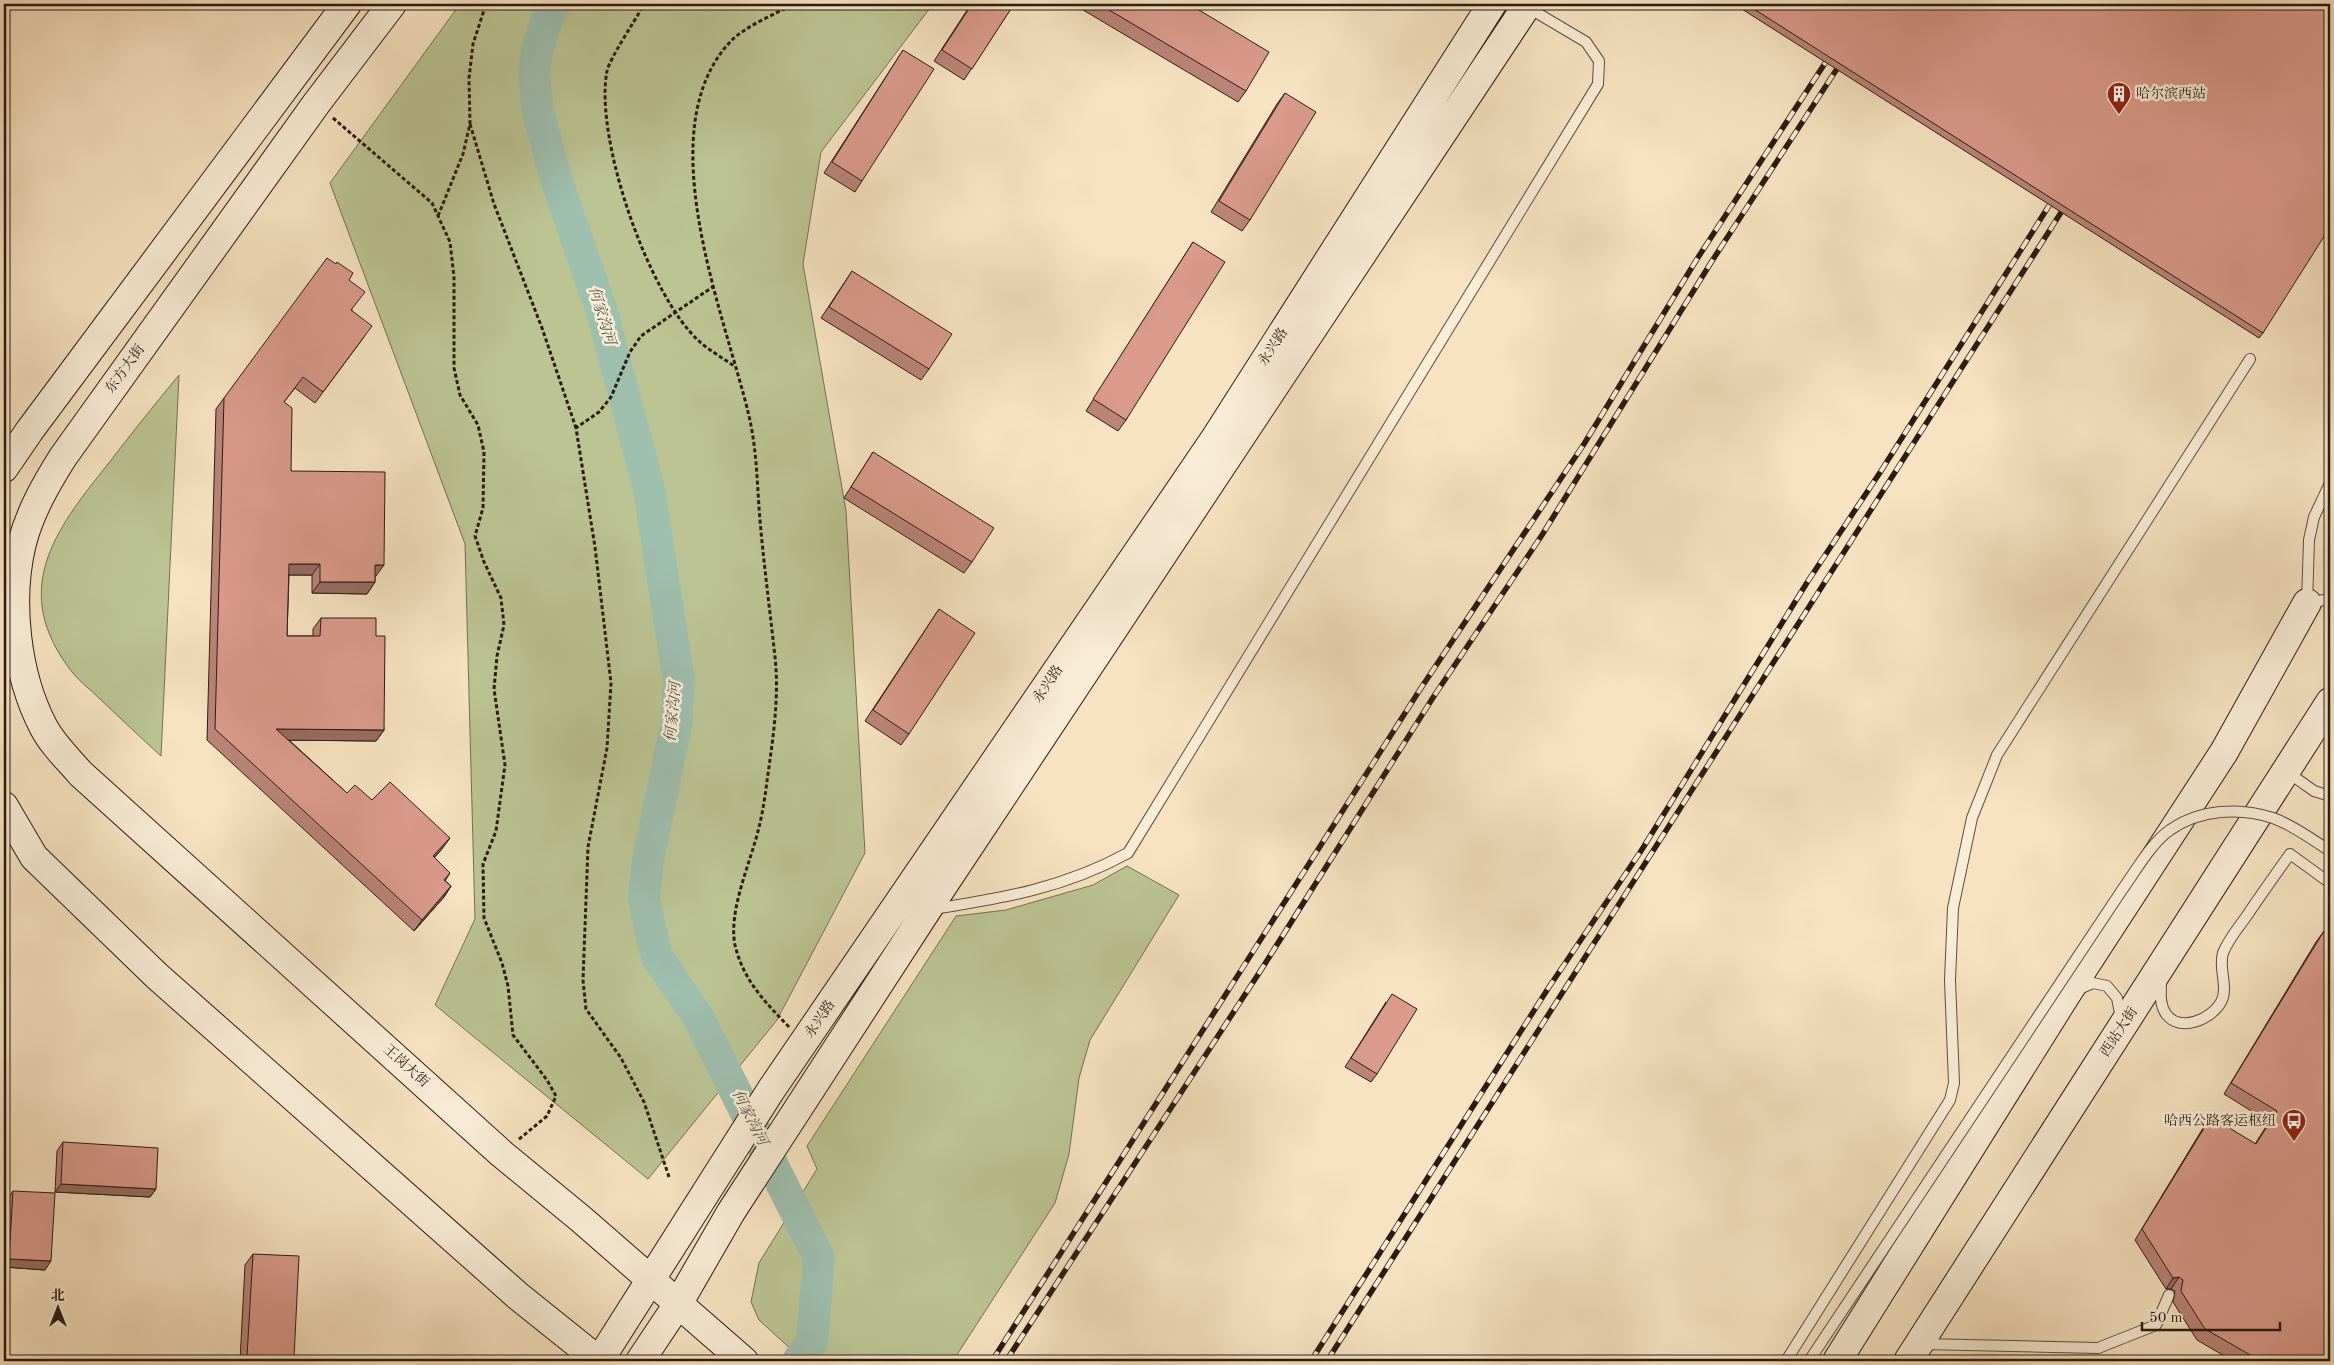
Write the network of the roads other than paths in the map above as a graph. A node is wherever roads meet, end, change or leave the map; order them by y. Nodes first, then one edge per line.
1 (347, 4) edge
2 (392, 4) edge
3 (1490, 4) edge
4 (1523, 10) edge
5 (2250, 359) dead end
6 (4, 468) edge
7 (2330, 483) edge
8 (2319, 601) edge
9 (2330, 702) edge
10 (2286, 772) junction
11 (81, 774) joint
12 (2330, 796) edge
13 (4, 806) edge
14 (2330, 851) edge
15 (2330, 883) edge
16 (927, 910) junction
17 (2162, 965) junction
18 (2066, 995) junction
19 (2123, 1026) junction
20 (649, 1281) junction
21 (2169, 1295) dead end
22 (678, 1304) junction
23 (1913, 1353) edge
24 (739, 1357) edge
25 (599, 1361) edge
26 (640, 1361) edge
27 (1786, 1361) edge
28 (1809, 1361) edge
29 (1836, 1361) edge

1 - 6 main road
2 - 11 main road, 东方大街
3 - 4 main road
3 - 20 main road, 永兴路
4 - 16 main road, 永兴路
4 - 16 lane
5 - 27 lane
7 - 8 lane
8 - 18 main road
9 - 10 main road, 西站大街
10 - 12 lane
10 - 17 main road, 西站大街
11 - 20 main road, 王岗大街
13 - 25 main road
14 - 28 lane, bridge
15 - 17 lane
16 - 22 main road, 永兴路
17 - 19 main road, 西站大街
18 - 19 lane
18 - 29 main road
19 - 23 main road, 西站大街
20 - 22 main road, 王岗大街
20 - 25 main road, 永兴路
21 - 23 lane
22 - 24 main road, 王岗大街
22 - 26 main road, 永兴路

